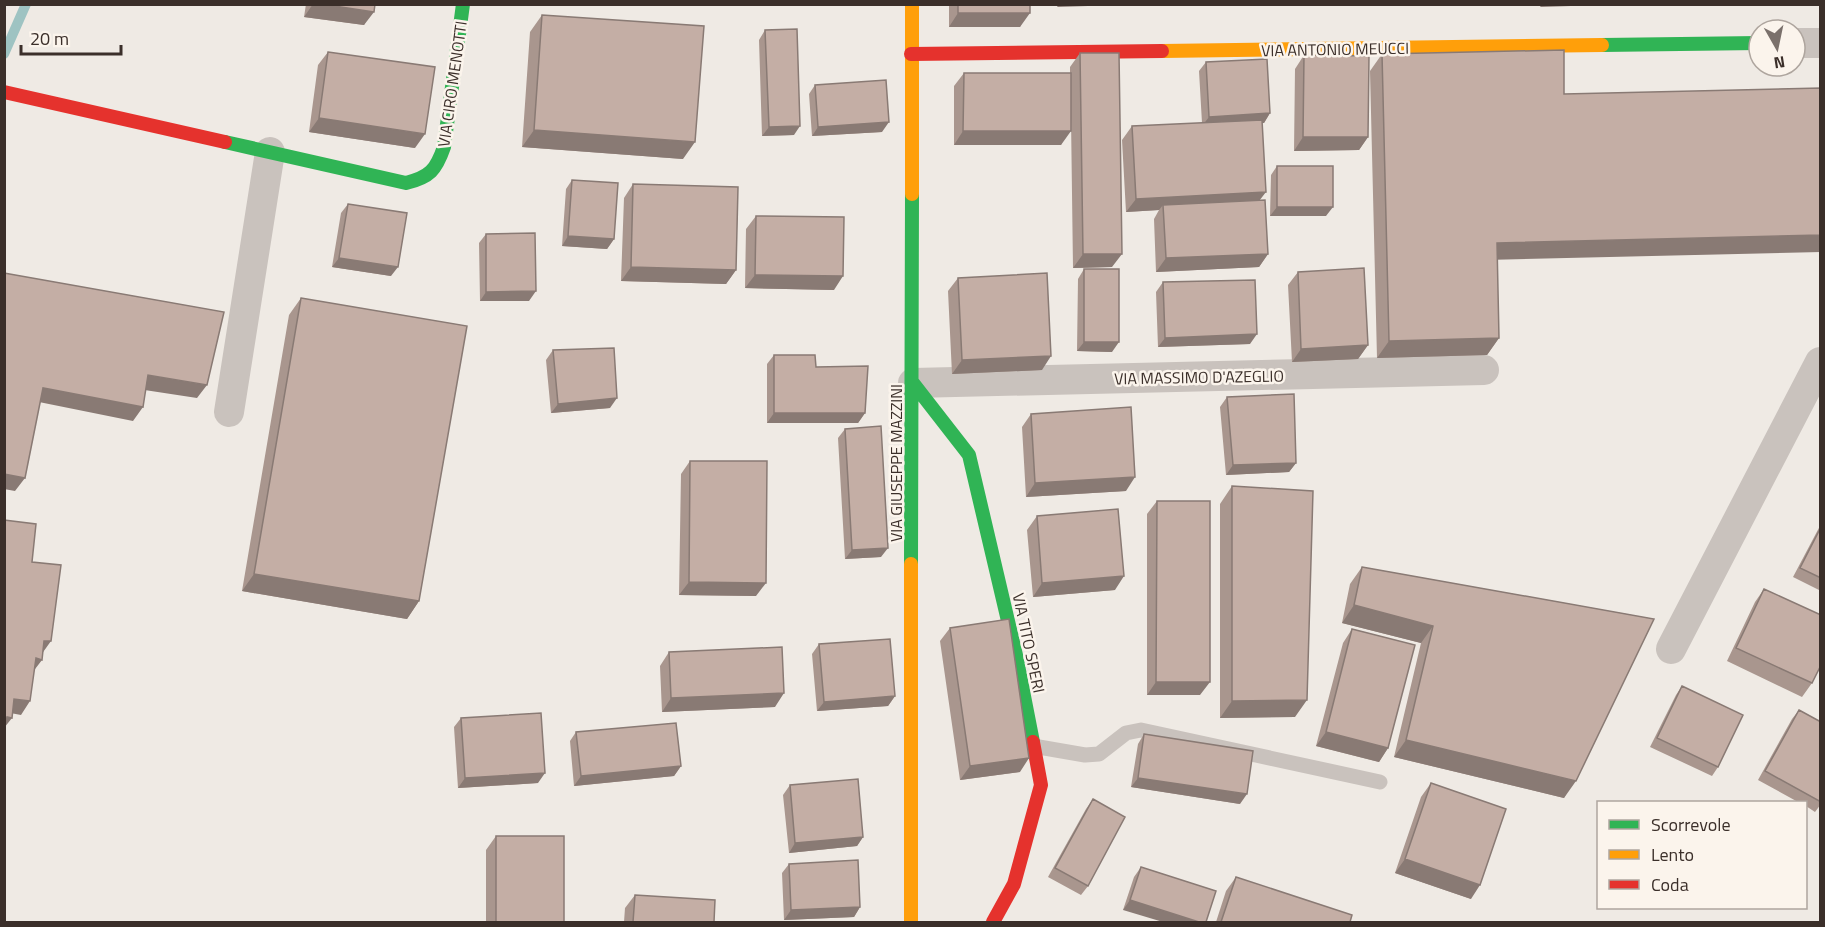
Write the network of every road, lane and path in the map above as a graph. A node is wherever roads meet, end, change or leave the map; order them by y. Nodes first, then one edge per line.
1 (463, 4) edge
2 (912, 4) edge
3 (1747, 44) edge
4 (911, 54) junction
5 (7, 93) edge
6 (270, 152) junction
7 (1821, 362) edge
8 (1484, 370) dead end
9 (913, 383) junction
10 (229, 412) dead end
11 (1671, 649) dead end
12 (1033, 746) junction
13 (1380, 782) dead end
14 (911, 922) edge
15 (993, 922) edge

1 - 6 street, VIA CIRO MENOTTI
2 - 4 street, VIA GIUSEPPE MAZZINI
3 - 4 street, VIA ANTONIO MEUCCI
4 - 9 street, VIA GIUSEPPE MAZZINI
5 - 6 street, VIA CIRO MENOTTI
6 - 10 street
7 - 11 street
8 - 9 street, VIA MASSIMO D'AZEGLIO
9 - 12 street, VIA TITO SPERI
9 - 14 street, VIA GIUSEPPE MAZZINI
12 - 13 lane
12 - 15 street, VIA TITO SPERI

